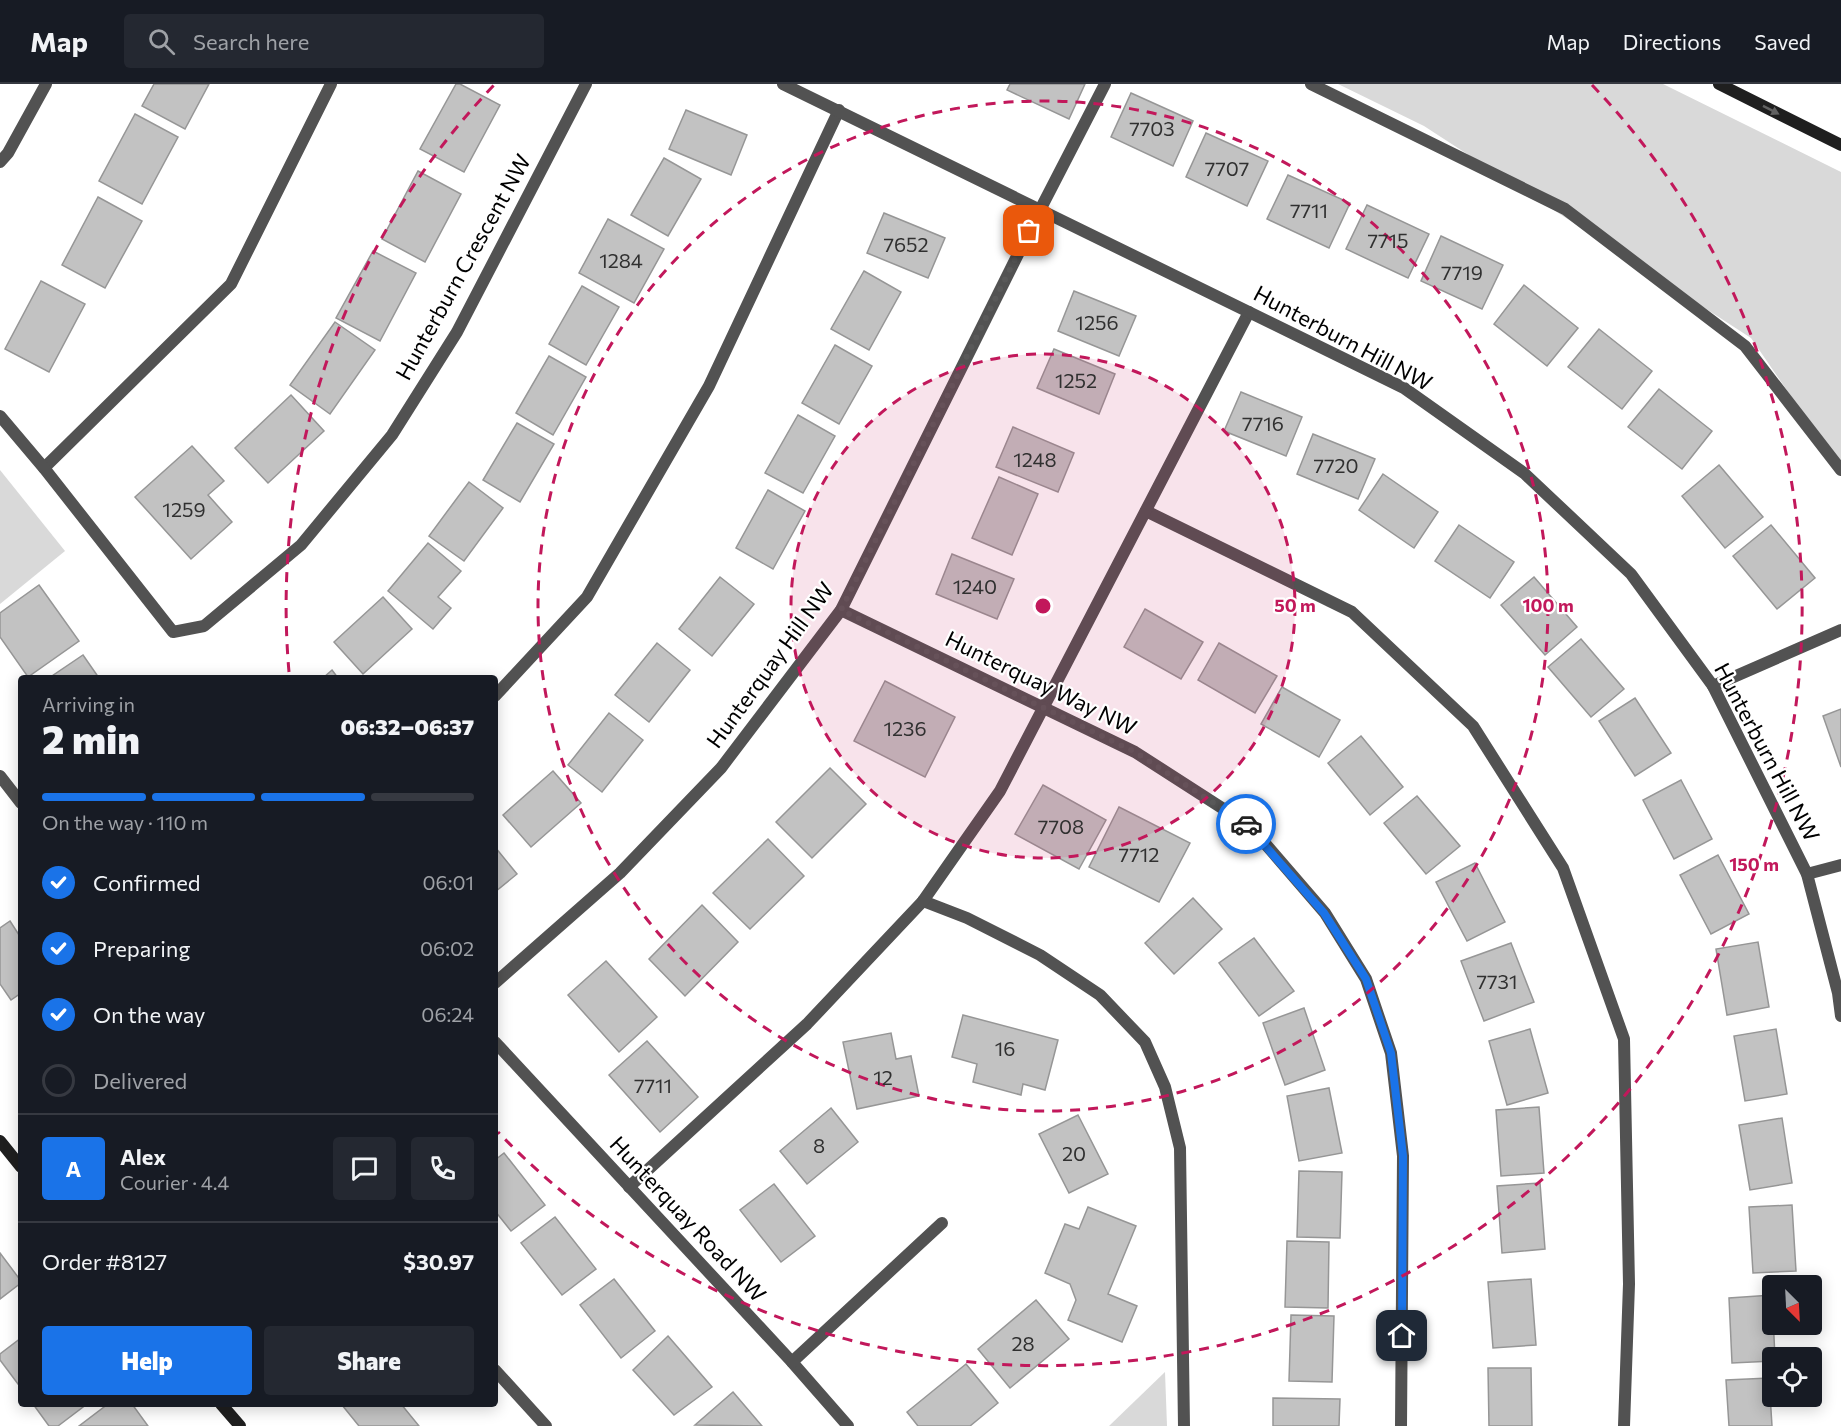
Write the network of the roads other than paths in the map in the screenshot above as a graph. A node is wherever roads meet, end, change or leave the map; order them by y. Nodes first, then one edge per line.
1 (46, 84) edge
2 (332, 84) edge
3 (586, 84) edge
4 (783, 84) edge
5 (1105, 84) edge
6 (1311, 84) edge
7 (1719, 84) edge
8 (839, 110) junction
9 (1841, 146) edge
10 (0, 162) edge
11 (1040, 210) junction
12 (1249, 312) junction
13 (0, 416) edge
14 (44, 468) junction
15 (1841, 470) edge
16 (1146, 511) junction
17 (841, 610) junction
18 (1841, 630) edge
19 (1713, 686) junction
20 (498, 693) edge
21 (1044, 708) junction
22 (0, 776) edge
23 (18, 799) edge
24 (1841, 865) edge
25 (1807, 874) junction
26 (923, 901) junction
27 (498, 980) edge
28 (1841, 1016) edge
29 (498, 1045) edge
30 (0, 1141) edge
31 (18, 1163) edge
32 (629, 1187) junction
33 (942, 1223) dead end
34 (792, 1362) junction
35 (498, 1373) edge
36 (224, 1407) edge
37 (240, 1426) edge
38 (546, 1426) edge
39 (848, 1426) edge
40 (1184, 1426) edge
41 (1401, 1426) edge
42 (1624, 1426) edge

1 - 10 street
2 - 14 street
3 - 14 street, Hunterburn Crescent NW
4 - 8 street, Hunterburn Hill NW
5 - 11 street, Hunterquay Hill NW
6 - 15 street
7 -> 9 main road
8 - 11 street, Hunterburn Hill NW
8 - 20 street
11 - 12 street, Hunterburn Hill NW
11 - 17 street, Hunterquay Hill NW
12 - 16 street
12 - 19 street, Hunterburn Hill NW
13 - 14 street, Hunterburn Crescent NW
16 - 21 street
16 - 42 street
17 - 21 street, Hunterquay Way NW
17 - 27 street, Hunterquay Hill NW
18 - 19 street
19 - 25 street, Hunterburn Hill NW
21 - 26 street
21 - 41 street, Hunterquay Way NW
22 - 23 street
24 - 25 street
25 - 28 street, Hunterburn Hill NW
26 - 32 street
26 - 40 street
29 - 32 street, Hunterquay Road NW
30 - 31 main road
32 - 34 street, Hunterquay Road NW
33 - 34 street
34 - 39 street, Hunterquay Road NW
35 - 38 street
36 - 37 main road

